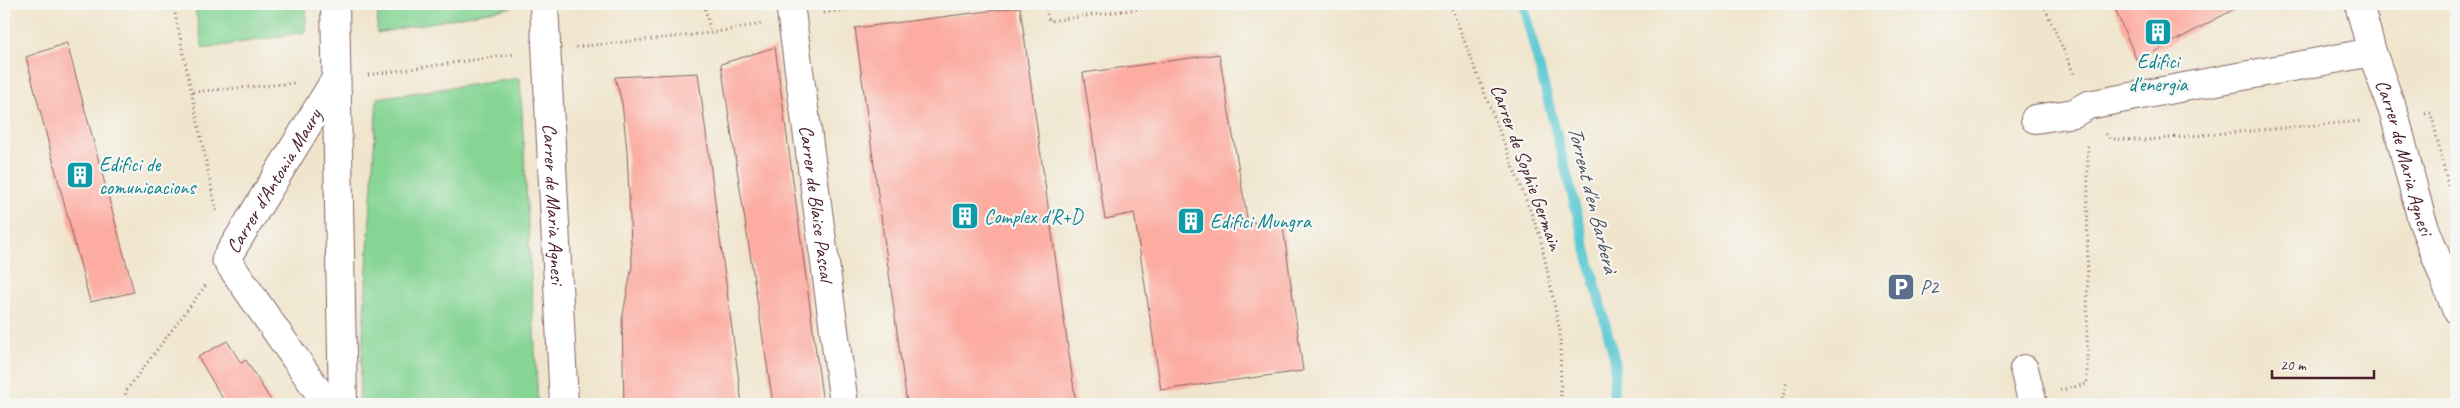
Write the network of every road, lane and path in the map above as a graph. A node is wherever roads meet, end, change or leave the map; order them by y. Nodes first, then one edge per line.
1 (173, 4) edge
2 (335, 4) edge
3 (544, 4) edge
4 (704, 4) edge
5 (790, 4) edge
6 (1045, 4) edge
7 (1174, 4) edge
8 (1450, 4) edge
9 (2042, 4) edge
10 (2359, 4) edge
11 (712, 33) dead end
12 (2372, 52) junction
13 (335, 80) junction
14 (2094, 117) junction
15 (2395, 118) junction
16 (2035, 119) dead end
17 (2449, 190) dead end
18 (226, 258) junction
19 (2456, 309) edge
20 (2024, 369) dead end
21 (1787, 381) dead end
22 (2032, 400) edge
23 (129, 404) edge
24 (326, 404) edge
25 (344, 404) edge
26 (564, 404) edge
27 (844, 404) edge
28 (1561, 404) edge
29 (1781, 404) edge

1 - 18 path
2 - 13 street, Carrer d'Antonia Maury
3 - 26 street, Carrer de Maria Agnesi
4 - 11 path
5 - 27 street, Carrer de Blaise Pascal
6 - 7 path
8 - 28 path, Carrer de Sophie Germain
9 - 14 path
10 - 12 street, Carrer de Maria Agnesi
12 - 14 street
12 - 15 street, Carrer de Maria Agnesi
13 - 18 street, Carrer d'Antonia Maury
13 - 25 street, Carrer d'Antonia Maury
14 - 15 path
14 - 16 street
14 - 22 path
15 - 17 path
15 - 19 street, Carrer de Maria Agnesi
18 - 23 path
18 - 24 street, Carrer d'Antonia Maury
20 - 22 street
21 - 29 path

